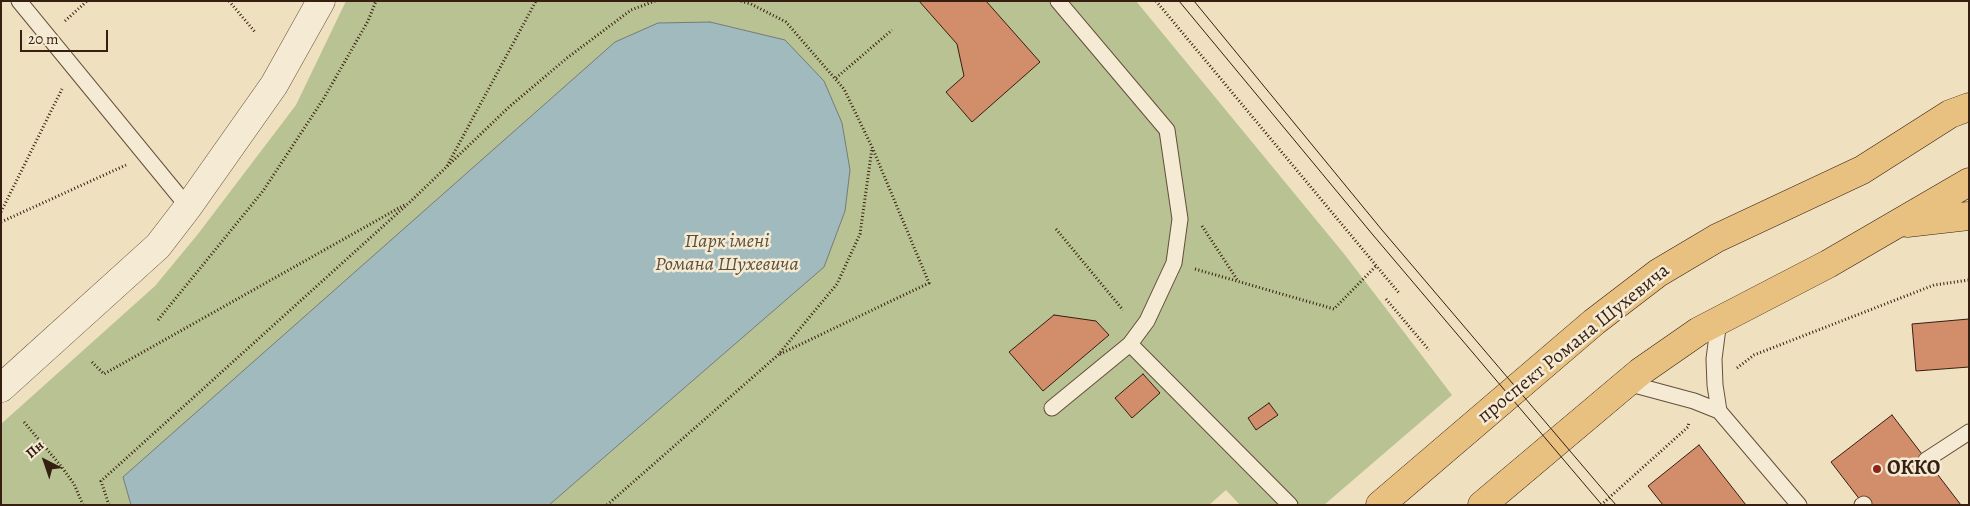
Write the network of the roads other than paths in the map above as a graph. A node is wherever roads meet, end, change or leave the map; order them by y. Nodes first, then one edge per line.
1 (19, 1) edge
2 (321, 1) edge
3 (1058, 1) edge
4 (1969, 107) edge
5 (1969, 182) edge
6 (188, 208) junction
7 (1969, 216) edge
8 (1895, 225) junction
9 (1719, 320) junction
10 (1130, 344) junction
11 (1627, 383) junction
12 (1, 388) edge
13 (1052, 408) dead end
14 (1720, 411) junction
15 (1969, 432) edge
16 (1926, 460) dead end
17 (1290, 505) edge
18 (1380, 505) edge
19 (1482, 505) edge
20 (1799, 505) edge

1 - 6 lane
2 - 6 street
3 - 10 lane
4 - 18 main road, проспект Романа Шухевича
5 - 8 main road
6 - 12 street
7 - 8 main road
8 - 9 main road
9 - 11 main road
9 - 14 lane
10 - 13 lane
10 - 17 lane
11 - 14 lane
11 - 19 main road
14 - 20 lane
15 - 16 lane

